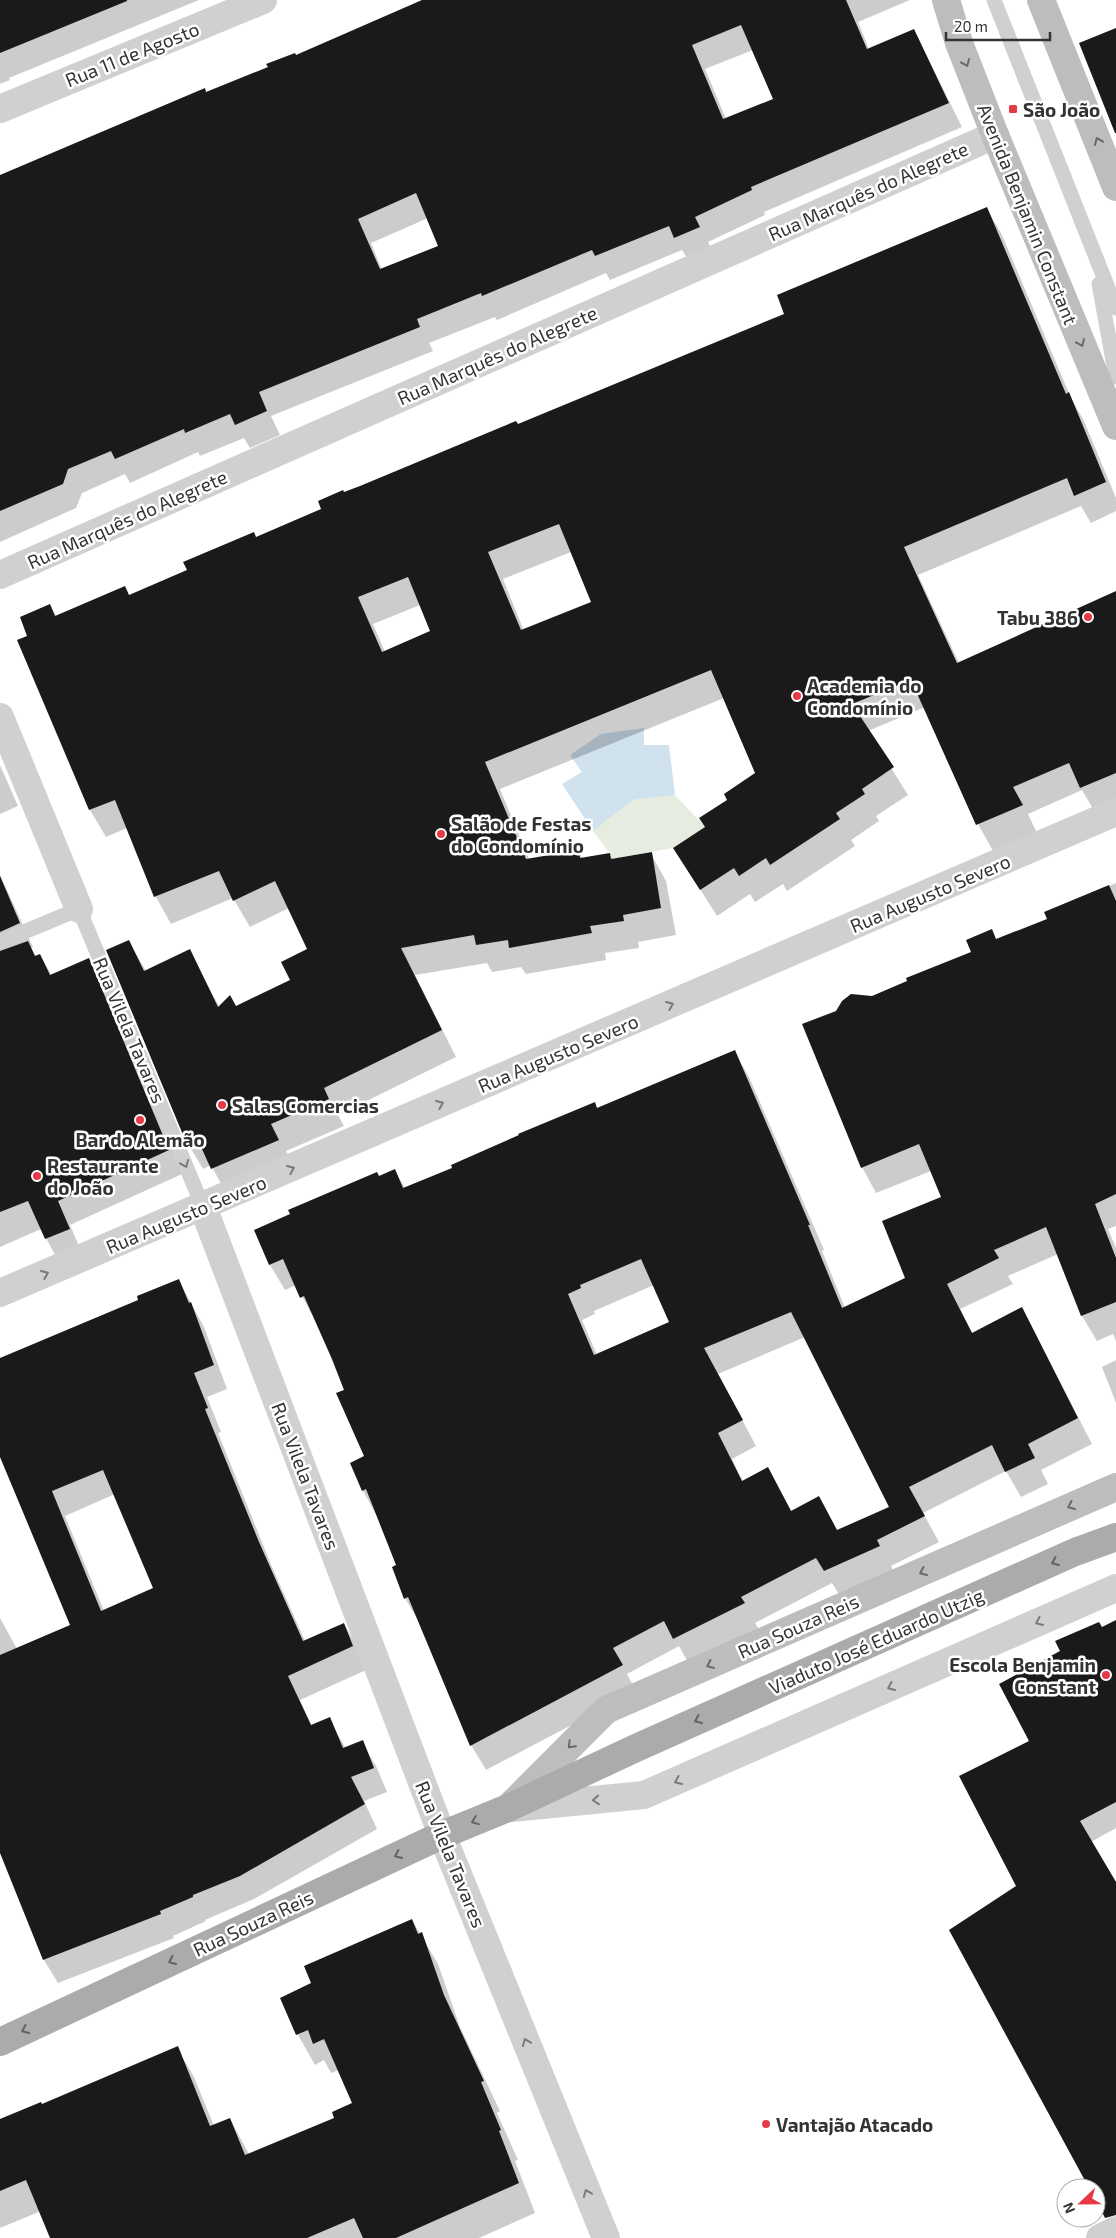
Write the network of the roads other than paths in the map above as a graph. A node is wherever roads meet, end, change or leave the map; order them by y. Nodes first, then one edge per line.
1 (263, 0) edge
2 (946, 0) edge
3 (994, 0) edge
4 (1041, 0) edge
5 (0, 109) edge
6 (995, 135) junction
7 (1116, 187) edge
8 (1093, 251) junction
9 (1116, 285) edge
10 (1116, 308) edge
11 (1116, 376) edge
12 (1116, 426) edge
13 (0, 575) edge
14 (0, 717) edge
15 (1116, 812) edge
16 (80, 908) junction
17 (0, 942) edge
18 (203, 1207) junction
19 (0, 1293) edge
20 (1116, 1487) edge
21 (1116, 1537) edge
22 (1116, 1588) edge
23 (636, 1748) joint
24 (508, 1808) junction
25 (442, 1835) junction
26 (0, 2042) edge
27 (1116, 2230) edge
28 (606, 2238) edge
29 (1100, 2238) edge

1 - 5 street, Rua 11 de Agosto
2 -> 6 main road, Avenida Benjamin Constant
3 - 8 lane
7 -> 4 main road
6 -> 12 main road, Avenida Benjamin Constant
6 - 13 street, Rua Marquês do Alegrete
8 - 9 lane
8 - 10 lane
8 - 11 lane
14 - 16 street, Rua Vilela Tavares
18 -> 15 street, Rua Augusto Severo
16 - 17 lane
16 -> 18 lane, Rua Vilela Tavares
19 -> 18 street, Rua Augusto Severo
18 - 25 street, Rua Vilela Tavares
20 -> 24 main road, Rua Souza Reis
21 -> 23 main road, Viaduto José Eduardo Utzig
22 -> 24 street, Rua Souza Reis
23 - 24 main road, Rua Souza Reis
24 -> 25 main road, Rua Souza Reis
25 -> 26 main road, Rua Souza Reis
28 -> 25 street, Rua Vilela Tavares
27 - 29 street

